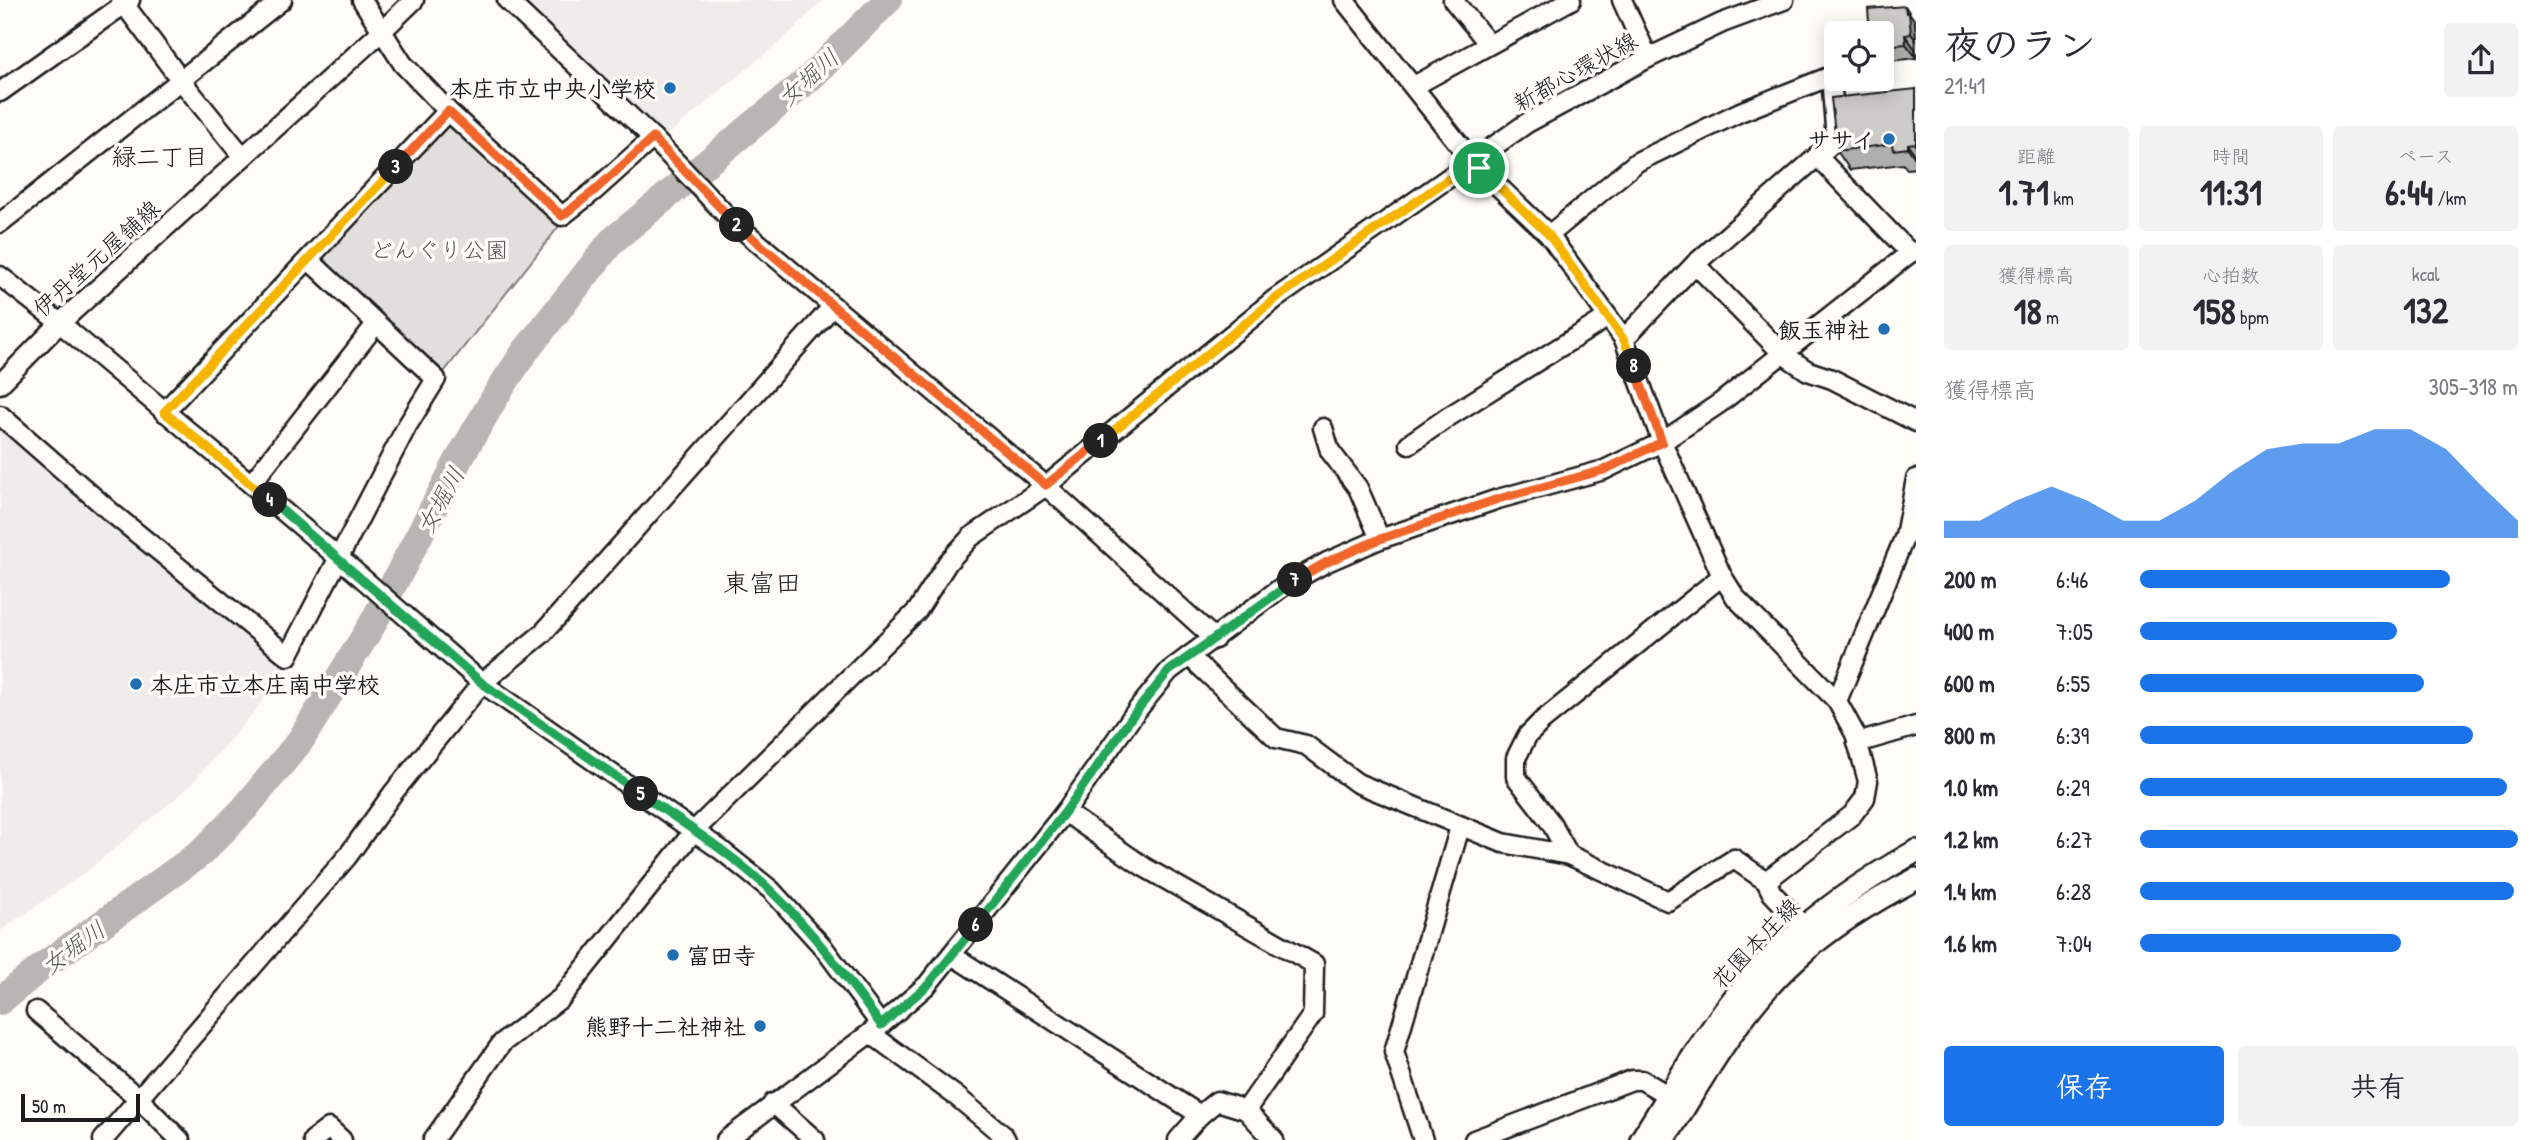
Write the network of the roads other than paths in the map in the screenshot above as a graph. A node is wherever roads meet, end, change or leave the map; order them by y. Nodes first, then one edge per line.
1 (282, 0) edge
2 (362, 0) edge
3 (414, 0) edge
4 (507, 0) edge
5 (1344, 0) edge
6 (1453, 0) edge
7 (1571, 0) edge
8 (1622, 0) edge
9 (1784, 0) edge
10 (125, 1) edge
11 (382, 31) junction
12 (1488, 43) junction
13 (1648, 58) junction
14 (180, 79) junction
15 (1414, 86) junction
16 (0, 92) edge
17 (448, 111) junction
18 (658, 144) junction
19 (1817, 156) junction
20 (243, 158) junction
21 (1473, 162) junction
22 (0, 223) edge
23 (1549, 235) junction
24 (1913, 252) edge
25 (309, 260) junction
26 (1695, 264) junction
27 (0, 276) edge
28 (834, 306) junction
29 (1608, 317) junction
30 (60, 323) junction
31 (376, 324) junction
32 (1624, 340) junction
33 (1783, 354) junction
34 (0, 384) edge
35 (164, 412) junction
36 (0, 415) edge
37 (1916, 422) edge
38 (1323, 428) dead end
39 (1662, 442) junction
40 (1409, 444) dead end
41 (1916, 479) edge
42 (251, 484) junction
43 (1046, 485) junction
44 (1380, 539) junction
45 (338, 559) junction
46 (1723, 576) junction
47 (1215, 639) junction
48 (1189, 656) junction
49 (482, 683) junction
50 (1837, 701) junction
51 (1916, 726) edge
52 (1857, 743) junction
53 (1065, 812) junction
54 (1460, 827) junction
55 (694, 831) junction
56 (1916, 851) edge
57 (1569, 855) junction
58 (1916, 879) edge
59 (1766, 881) junction
60 (1804, 927) junction
61 (952, 956) junction
62 (36, 1011) dead end
63 (875, 1029) junction
64 (1669, 1096) junction
65 (138, 1098) junction
66 (773, 1103) junction
67 (1246, 1110) junction
68 (1200, 1115) junction
69 (103, 1140) edge
70 (180, 1140) edge
71 (313, 1140) edge
72 (342, 1140) edge
73 (433, 1140) edge
74 (726, 1140) edge
75 (815, 1140) edge
76 (1006, 1140) edge
77 (1178, 1140) edge
78 (1273, 1140) edge
79 (1423, 1140) edge
80 (1474, 1140) edge
81 (1641, 1140) edge
82 (1664, 1140) edge

1 - 14 street
2 - 11 street
3 - 11 street, 伊丹堂元屋舗線
4 - 18 street
5 - 15 street
6 - 12 street
7 - 12 street
8 - 13 street
9 - 13 street, 新都心環状線
10 - 14 street
10 - 16 street
11 - 17 street
11 - 20 street, 伊丹堂元屋舗線
12 - 15 street
13 - 21 street, 新都心環状線
14 - 20 street
14 - 22 street
15 - 21 street
17 - 18 street
17 - 25 street
18 - 28 street
19 - 23 street
19 - 24 street
19 - 26 street
20 - 30 street, 伊丹堂元屋舗線
21 - 23 street
21 - 43 street, 新都心環状線
23 - 29 street
24 - 33 street
25 - 31 street
25 - 35 street
26 - 32 street
26 - 33 street
27 - 30 street
28 - 43 street
28 - 49 street
29 - 32 street
29 - 40 street
30 - 34 street, 伊丹堂元屋舗線
30 - 35 street
31 - 42 street
31 - 45 street
32 - 39 street
33 - 37 street
33 - 39 street
35 - 42 street
36 - 45 street
38 - 44 street
39 - 44 street
39 - 46 street
41 - 50 street
42 - 45 street
43 - 47 street
43 - 55 street, 新都心環状線
44 - 47 street
45 - 49 street
46 - 50 street
46 - 57 street
47 - 48 street
48 - 53 street
48 - 54 street
49 - 55 street
49 - 65 street
50 - 52 street
51 - 52 street
52 - 59 street
53 - 61 street
53 - 67 street
54 - 57 street
54 - 79 street
55 - 63 street
55 - 73 street, 新都心環状線
56 - 60 main road, 花園本庄線
57 - 59 street
58 - 82 main road, 花園本庄線
59 - 60 street
60 - 64 main road, 花園本庄線
61 - 63 street
61 - 68 street
62 - 65 street
63 - 66 street
63 - 76 street
64 - 80 street
64 - 81 main road, 花園本庄線
65 - 69 street
65 - 70 street
66 - 74 street
66 - 75 street
67 - 68 street
67 - 78 street
68 - 77 street
71 - 72 street

